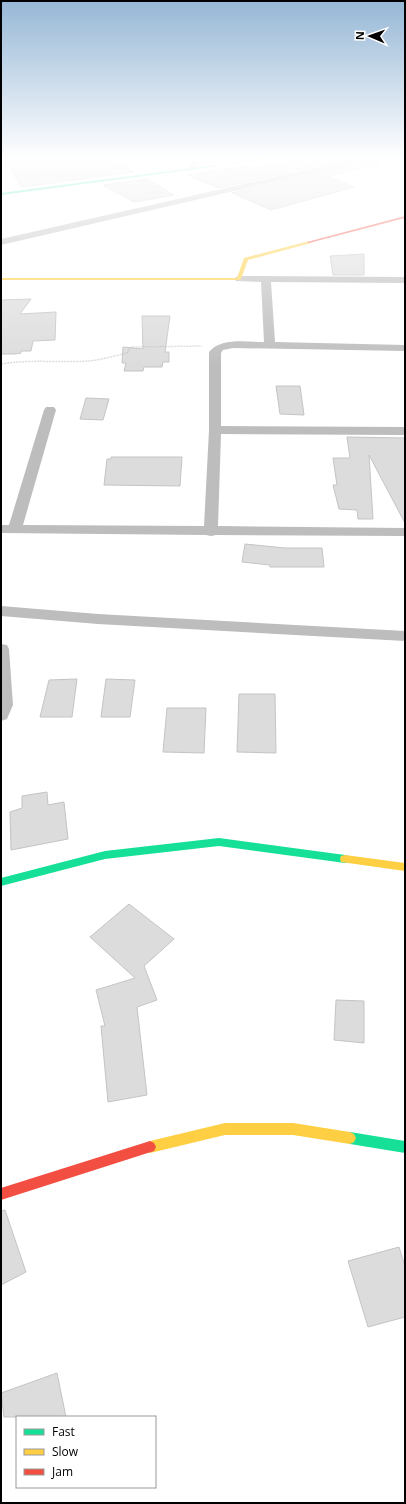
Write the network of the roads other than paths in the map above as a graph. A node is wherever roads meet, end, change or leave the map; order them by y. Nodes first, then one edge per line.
1 (62, 228) edge
2 (363, 228) edge
3 (1, 242) edge
4 (1, 279) edge
5 (239, 279) junction
6 (266, 279) junction
7 (405, 280) edge
8 (270, 346) junction
9 (405, 348) edge
10 (50, 410) dead end
11 (215, 430) junction
12 (405, 431) edge
13 (8, 529) edge
14 (210, 532) junction
15 (405, 532) edge
16 (1, 611) edge
17 (405, 636) edge
18 (1, 649) edge
19 (1, 715) edge
20 (405, 868) edge
21 (1, 882) edge
22 (405, 1147) edge
23 (1, 1194) edge

1 - 3 street
2 - 5 street
4 - 5 street
5 - 6 street
6 - 7 street
6 - 8 street
8 - 9 street
8 - 11 street
10 - 13 street
11 - 12 street
11 - 14 street
13 - 14 street
14 - 15 street
16 - 17 street
18 - 19 street
20 - 21 street
22 - 23 street

